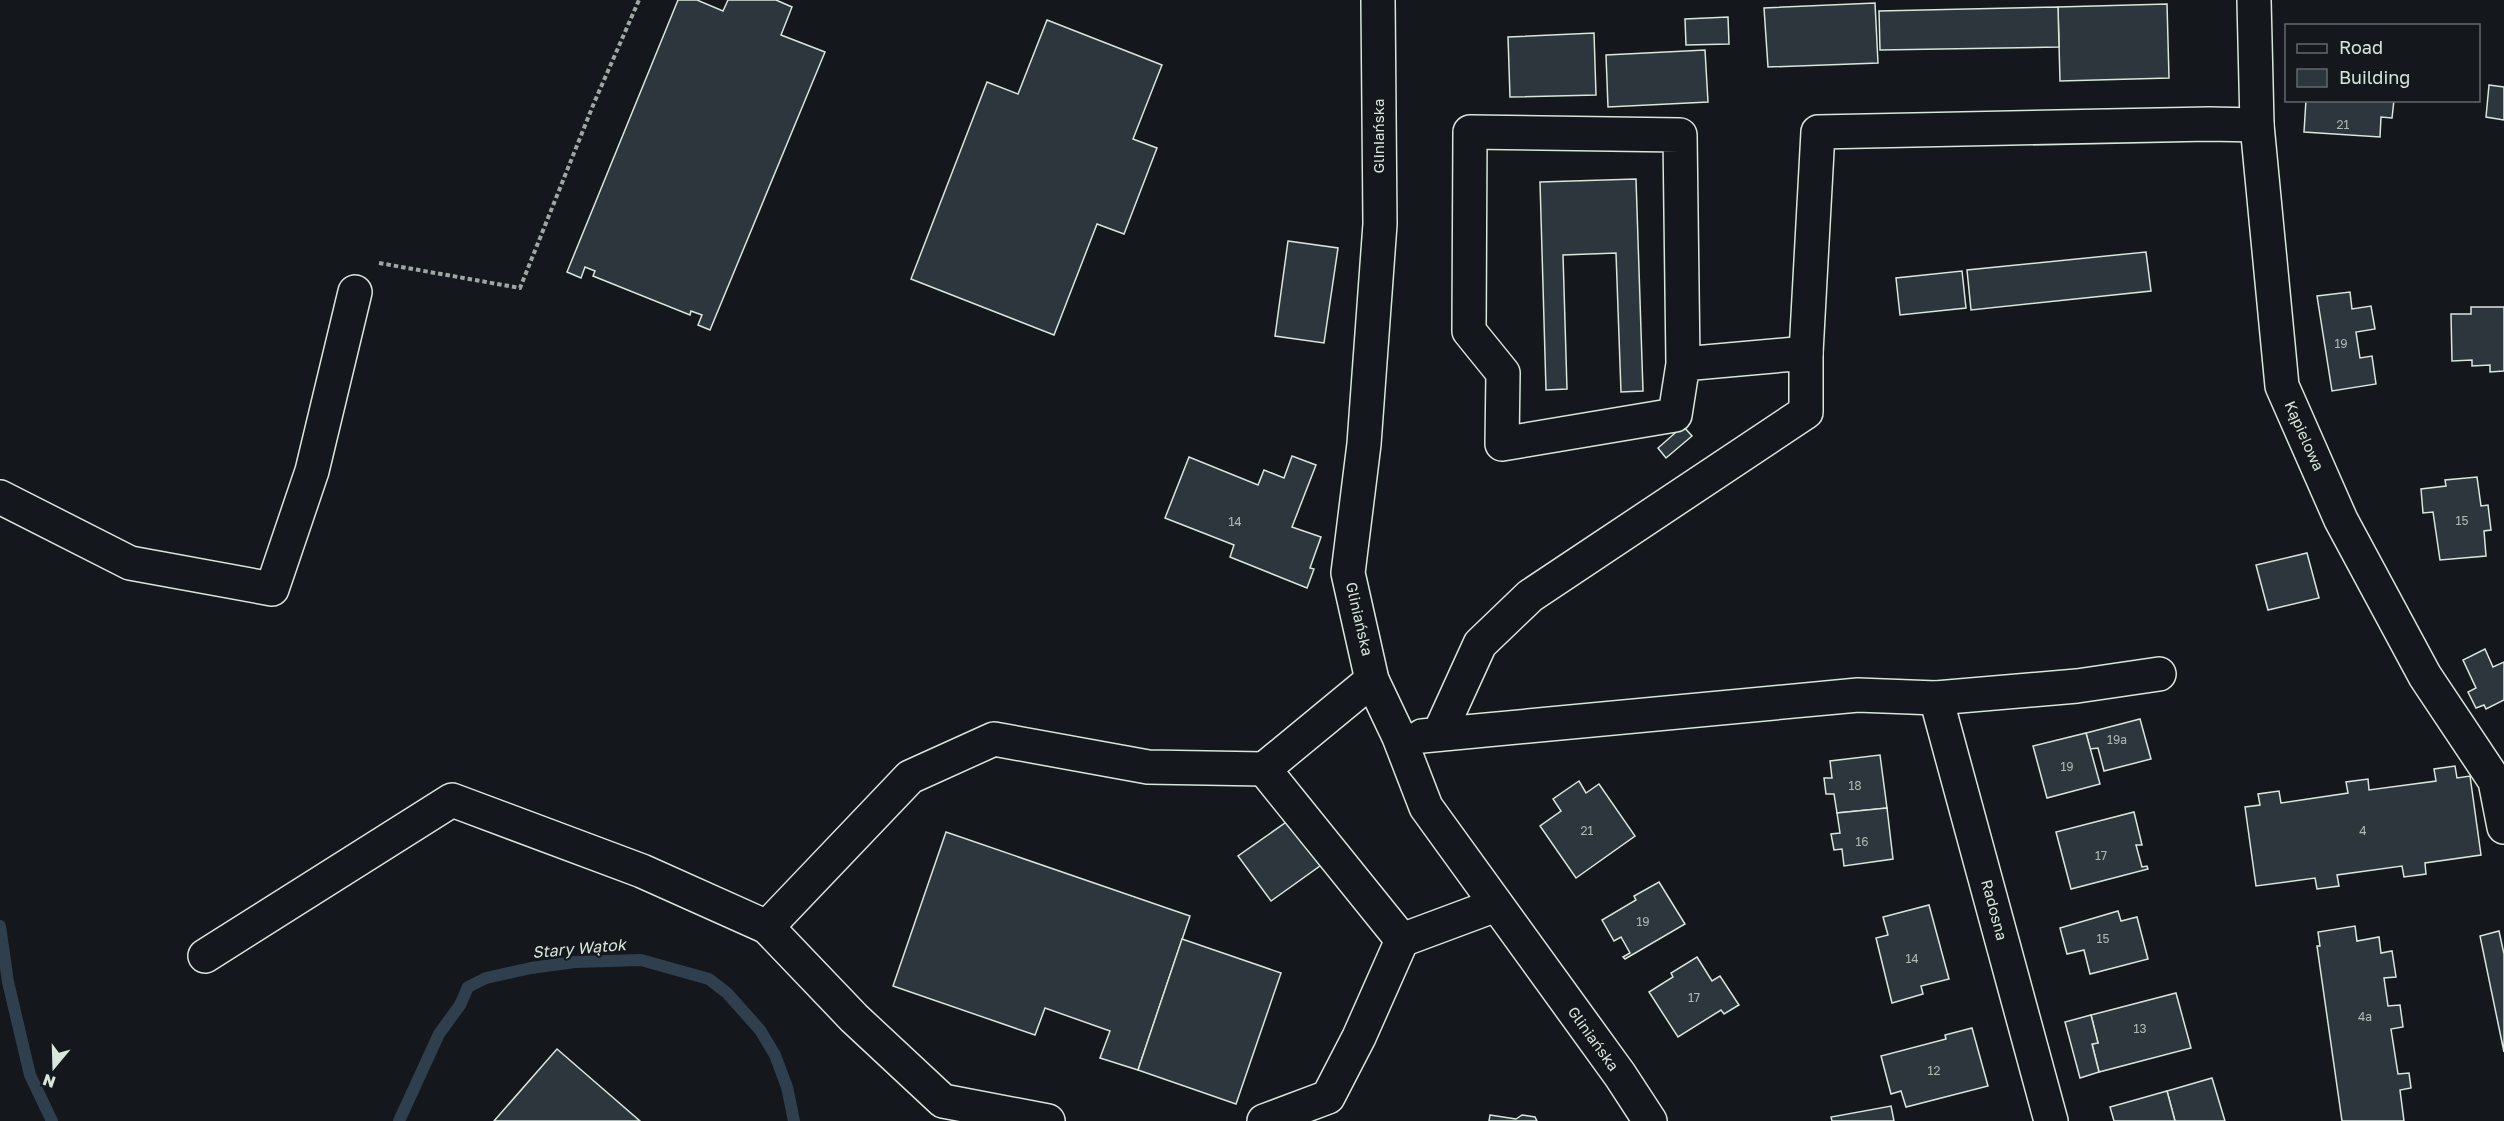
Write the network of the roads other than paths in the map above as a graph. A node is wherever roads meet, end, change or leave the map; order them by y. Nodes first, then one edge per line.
1 (1378, 0) edge
2 (2254, 0) edge
3 (2257, 125) junction
4 (355, 292) road end
5 (1806, 353) junction
6 (1683, 364) junction
7 (0, 497) edge
8 (2159, 674) dead end
9 (1372, 680) junction
10 (1936, 698) junction
11 (1439, 734) junction
12 (1399, 737) junction
13 (1264, 769) junction
14 (2504, 827) edge
15 (1496, 905) junction
16 (767, 927) junction
17 (1402, 940) junction
18 (205, 956) dead end
19 (1048, 1121) edge
20 (1264, 1121) edge
21 (1650, 1121) edge
22 (2051, 1121) edge

1 - 9 street, Gliniańska
2 - 3 street, Kąpielowa
3 - 5 street
3 - 14 street, Kąpielowa
4 - 7 street
5 - 6 street
5 - 11 street
6 - 6 street
8 - 10 street
9 - 12 street, Gliniańska
9 - 13 street
10 - 11 street
10 - 22 street, Radosna
11 - 12 street
12 - 15 street, Gliniańska
13 - 16 street
13 - 17 street
15 - 17 street
15 - 21 street, Gliniańska
16 - 18 street
16 - 19 street
17 - 20 street

